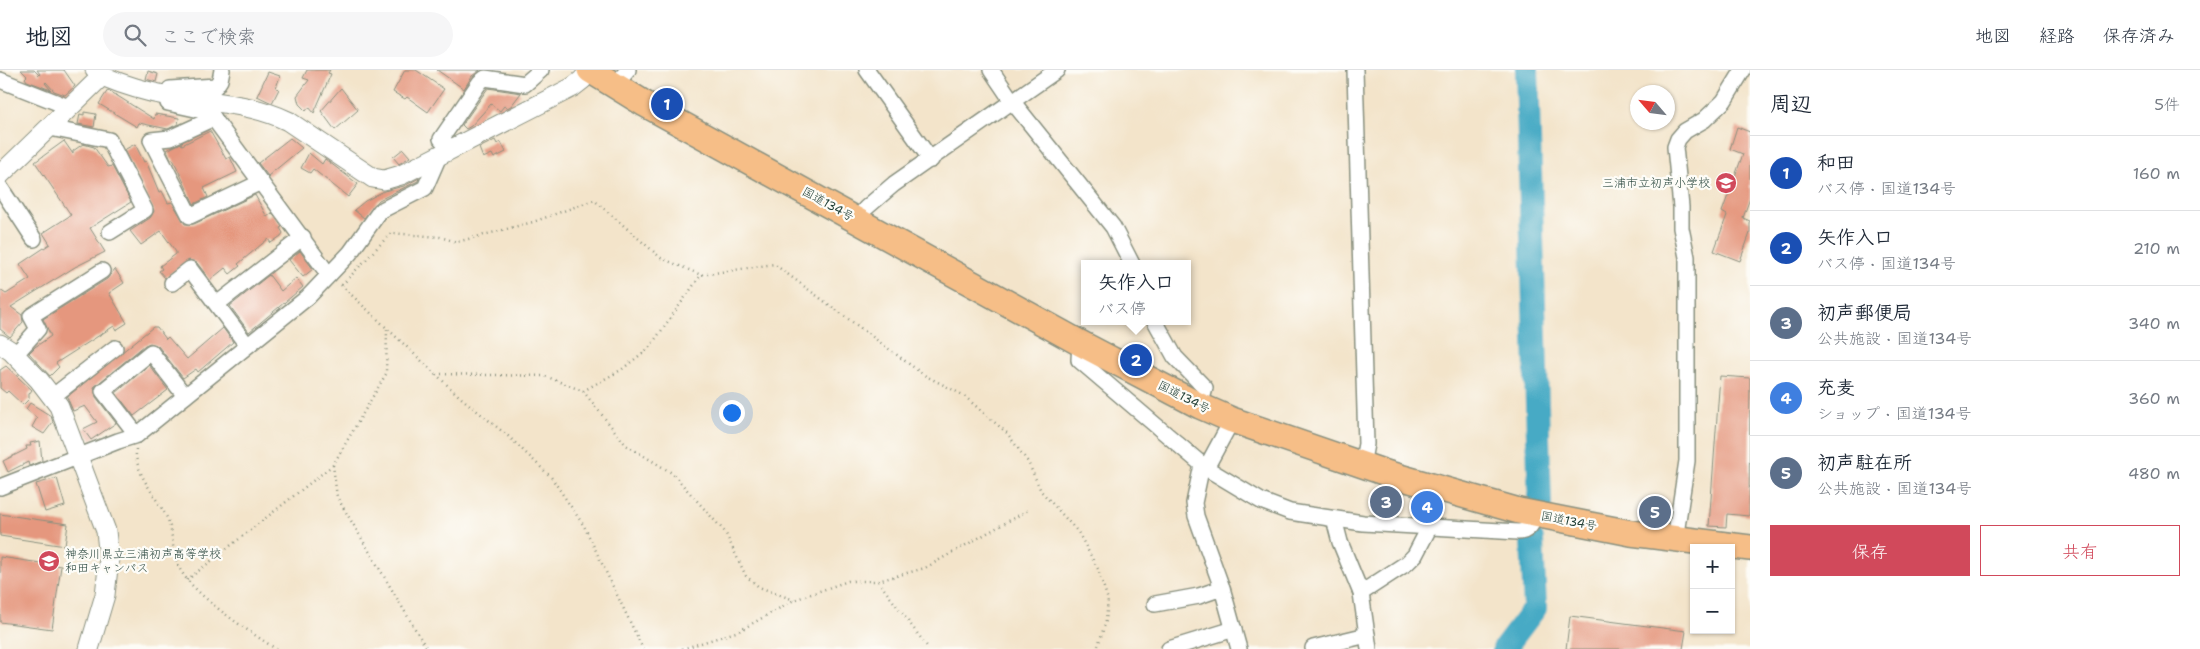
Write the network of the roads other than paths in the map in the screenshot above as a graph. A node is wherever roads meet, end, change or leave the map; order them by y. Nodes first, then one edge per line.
1 (222, 70) edge
2 (541, 70) edge
3 (590, 70) edge
4 (867, 70) edge
5 (991, 70) edge
6 (1057, 70) edge
7 (1354, 70) edge
8 (1743, 70) edge
9 (99, 73) edge
10 (622, 78) edge
11 (0, 80) edge
12 (168, 96) junction
13 (1012, 101) junction
14 (71, 108) junction
15 (214, 118) junction
16 (50, 128) junction
17 (445, 152) junction
18 (931, 160) junction
19 (0, 175) edge
20 (261, 182) junction
21 (0, 187) edge
22 (856, 220) junction
23 (110, 232) dead end
24 (302, 237) junction
25 (34, 239) dead end
26 (1130, 260) edge
27 (102, 271) dead end
28 (331, 282) junction
29 (172, 283) dead end
30 (217, 304) junction
31 (1158, 325) edge
32 (1080, 343) junction
33 (247, 345) junction
34 (115, 348) dead end
35 (7, 350) edge
36 (185, 396) junction
37 (52, 397) junction
38 (1200, 406) junction
39 (1232, 420) junction
40 (137, 436) junction
41 (79, 457) junction
42 (1362, 465) junction
43 (1204, 467) junction
44 (0, 487) edge
45 (1536, 515) junction
46 (1334, 520) junction
47 (1429, 528) junction
48 (1675, 540) junction
49 (1750, 548) edge
50 (1222, 588) junction
51 (1361, 593) junction
52 (1155, 604) dead end
53 (1234, 629) junction
54 (1368, 642) edge
55 (1313, 648) dead end
56 (89, 649) edge
57 (1169, 649) edge
58 (1239, 649) edge

1 - 12 street
2 - 17 street
3 - 10 highway, 国道134号
3 - 17 street
4 - 18 street
5 - 13 street
6 - 13 street
7 - 42 street
8 - 48 street
9 - 12 street
9 - 14 street
10 - 22 highway, 国道134号
11 - 14 street
12 - 15 street
12 - 17 street
13 - 18 street
13 - 26 street
14 - 16 street
15 - 20 street
15 - 20 street
16 - 19 street
16 - 23 street
17 - 28 street
18 - 22 street
20 - 24 street
21 - 25 street
22 - 32 highway, 国道134号
24 - 28 street
24 - 30 street
27 - 35 street
28 - 33 street
29 - 30 street
30 - 33 street
31 - 38 street
32 - 38 highway, 国道134号
32 - 43 street
33 - 36 street
34 - 37 street
35 - 37 street
36 - 40 street
36 - 40 street
37 - 41 street
38 - 39 highway, 国道134号
39 - 42 highway, 国道134号
39 - 43 street
40 - 41 street
41 - 44 street
41 - 56 street
42 - 45 highway, 国道134号
43 - 46 street
43 - 50 street
45 - 47 street
45 - 48 highway, 国道134号
46 - 47 street
46 - 51 street
47 - 51 street
48 - 49 highway, 国道134号
50 - 52 street
50 - 53 street
51 - 54 street
53 - 57 street
53 - 58 street
54 - 55 street

